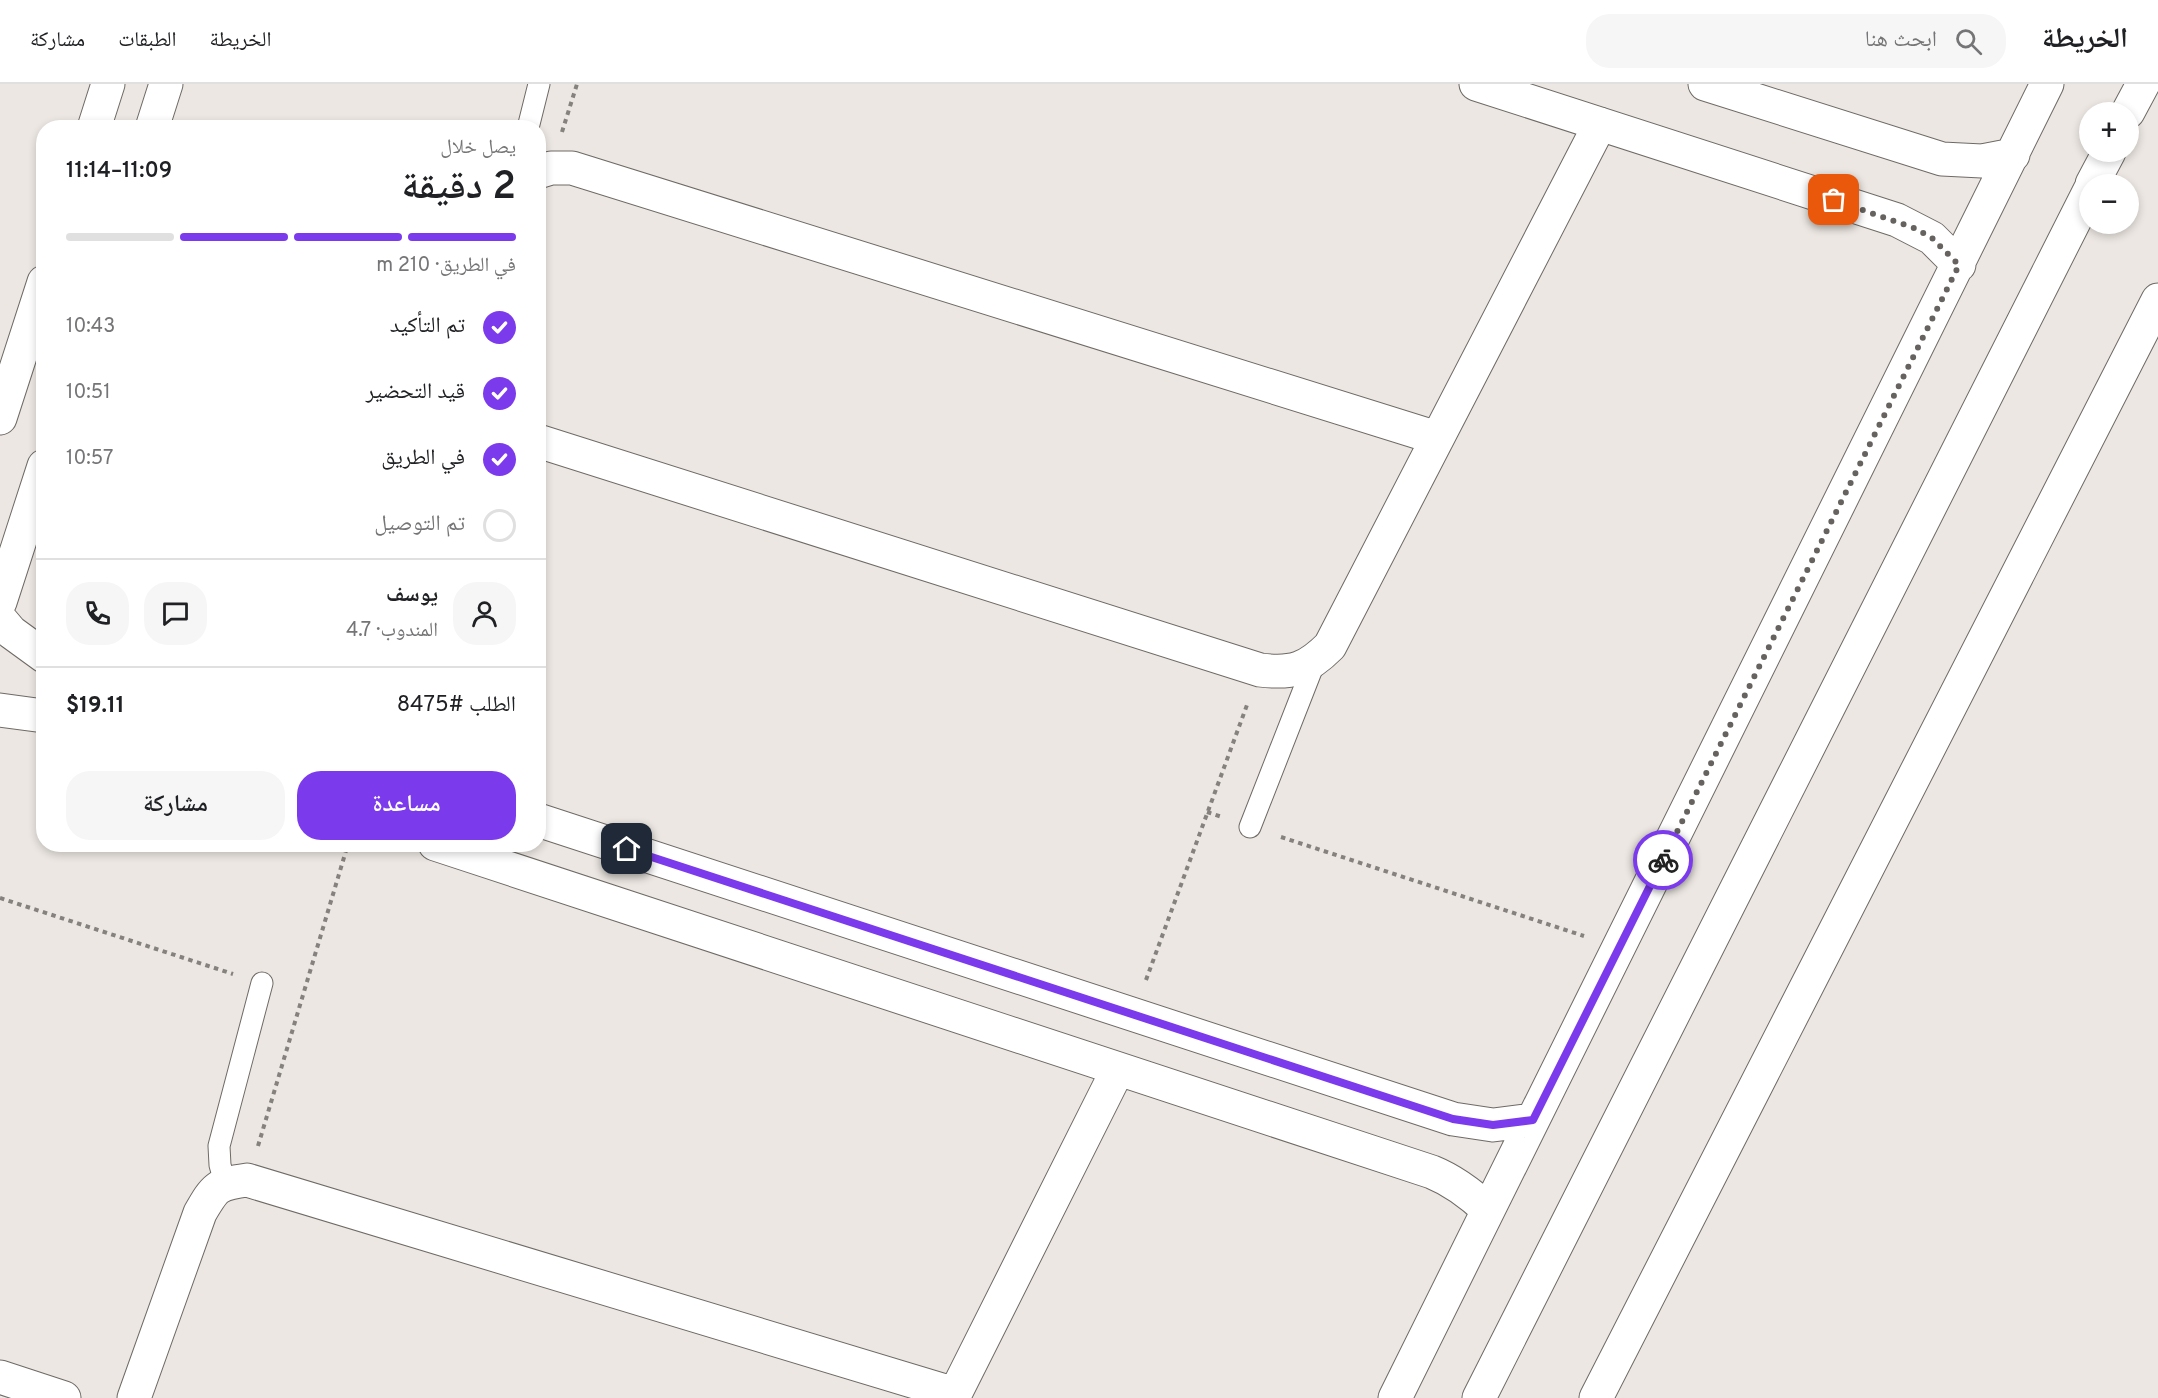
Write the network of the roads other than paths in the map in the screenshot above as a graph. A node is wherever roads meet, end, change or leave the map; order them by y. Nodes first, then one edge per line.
1 (108, 84) edge
2 (166, 84) edge
3 (538, 84) edge
4 (1476, 84) edge
5 (1705, 84) edge
6 (2047, 84) edge
7 (2143, 84) edge
8 (2133, 102) edge
9 (97, 120) edge
10 (155, 120) edge
11 (530, 120) edge
12 (1600, 124) junction
13 (2013, 156) junction
14 (546, 170) edge
15 (2079, 212) edge
16 (1959, 265) junction
17 (2158, 300) edge
18 (36, 303) edge
19 (6, 383) edge
20 (0, 418) edge
21 (1437, 438) junction
22 (546, 444) edge
23 (36, 491) edge
24 (0, 602) edge
25 (0, 619) edge
26 (36, 650) edge
27 (1315, 661) junction
28 (0, 710) edge
29 (36, 715) edge
30 (546, 823) edge
31 (1250, 826) road end
32 (459, 852) edge
33 (262, 983) road end
34 (1118, 1069) junction
35 (1533, 1120) junction
36 (236, 1181) junction
37 (1488, 1210) junction
38 (0, 1377) edge
39 (954, 1396) edge
40 (64, 1398) edge
41 (134, 1398) edge
42 (1395, 1398) edge
43 (1479, 1398) edge
44 (1596, 1398) edge

1 - 9 street
2 - 10 street
3 - 11 lane
4 - 12 street
5 - 13 street
6 - 13 street
7 - 8 street
12 - 16 street
12 - 21 street
13 - 16 street
14 - 21 street
15 - 43 street
16 - 35 street
17 - 44 street
18 - 19 street
19 - 20 street
21 - 27 street
22 - 27 street
23 - 24 street
25 - 26 street
27 - 31 lane
28 - 29 street
30 - 35 street
32 - 34 street
33 - 36 lane
34 - 37 street
34 - 39 street
35 - 37 street
36 - 39 street
36 - 41 street
37 - 42 street
38 - 40 street

